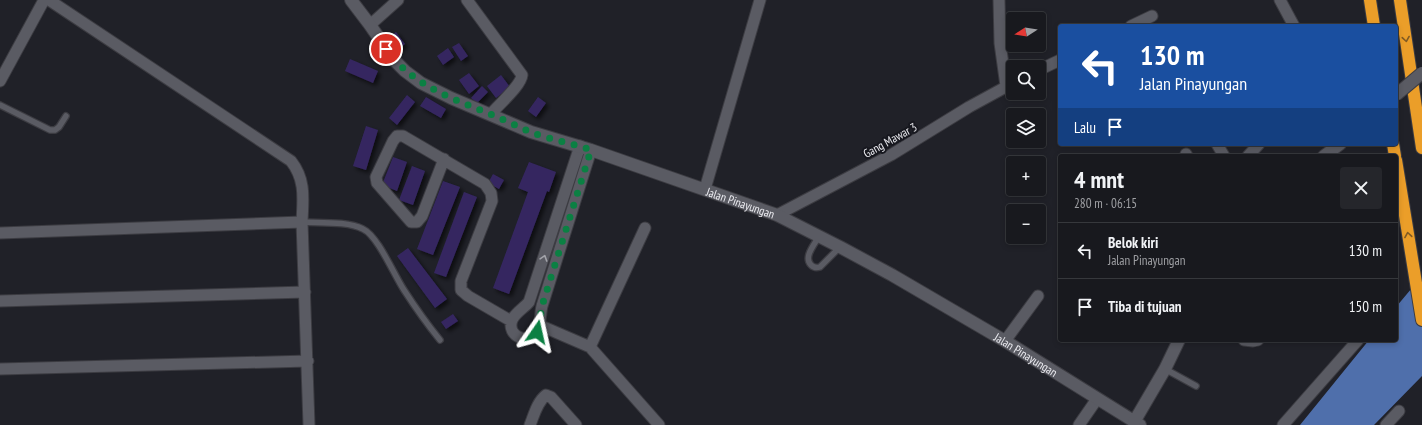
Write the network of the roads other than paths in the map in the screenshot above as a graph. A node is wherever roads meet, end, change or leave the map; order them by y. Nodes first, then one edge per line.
1 (44, 0) edge
2 (49, 0) edge
3 (351, 0) edge
4 (398, 0) edge
5 (467, 0) edge
6 (760, 0) edge
7 (999, 0) edge
8 (1280, 0) edge
9 (1370, 0) edge
10 (1400, 0) edge
11 (1152, 16) dead end
12 (1135, 24) edge
13 (1293, 24) edge
14 (1374, 24) edge
15 (370, 25) junction
16 (1058, 61) edge
17 (1006, 64) edge
18 (1046, 67) edge
19 (1422, 72) edge
20 (0, 81) edge
21 (1006, 86) edge
22 (1398, 93) edge
23 (0, 105) edge
24 (491, 114) junction
25 (66, 116) dead end
26 (1257, 146) edge
27 (1337, 146) edge
28 (586, 148) junction
29 (1422, 148) edge
30 (1250, 154) edge
31 (1327, 154) edge
32 (444, 159) junction
33 (1398, 172) edge
34 (705, 189) junction
35 (777, 215) junction
36 (302, 222) junction
37 (645, 228) dead end
38 (0, 233) edge
39 (819, 236) junction
40 (840, 247) junction
41 (305, 292) junction
42 (532, 295) junction
43 (1038, 296) dead end
44 (544, 299) junction
45 (0, 301) edge
46 (1422, 320) edge
47 (512, 321) junction
48 (539, 325) junction
49 (440, 340) dead end
50 (1005, 341) junction
51 (1178, 342) edge
52 (1356, 342) edge
53 (590, 347) junction
54 (308, 361) junction
55 (0, 369) edge
56 (1165, 369) junction
57 (1196, 386) dead end
58 (1097, 399) junction
59 (1399, 410) dead end
60 (1137, 423) edge
61 (309, 425) edge
62 (530, 425) edge
63 (576, 425) edge
64 (659, 425) edge
65 (1079, 425) edge
66 (1283, 425) edge
67 (1386, 425) edge

1 - 20 street
2 - 36 street
3 - 15 main road, Jalan Pinayungan
4 - 15 street
5 - 24 street
6 - 34 street
7 - 17 street
8 - 13 street
9 - 14 highway
10 -> 29 highway
11 - 12 street
15 - 24 main road, Jalan Pinayungan
16 - 18 street
19 - 22 main road, bridge
21 - 35 street, Gang Mawar 3
23 - 25 lane
24 - 28 main road, Jalan Pinayungan
26 - 30 street
27 - 31 main road
28 - 34 main road, Jalan Pinayungan
42 -> 28 street
28 - 44 street
32 - 32 street
32 - 47 street
46 -> 33 highway
34 - 35 main road, Jalan Pinayungan
35 - 39 main road, Jalan Pinayungan
36 - 38 street
36 - 41 street
36 - 49 lane
37 - 53 street
39 - 40 main road, Jalan Pinayungan
39 - 40 lane
40 - 50 main road, Jalan Pinayungan
41 - 45 street
41 - 54 street
42 - 44 street
42 - 47 street
43 - 50 street
44 - 48 street
47 - 48 street
48 - 53 street
50 - 58 main road, Jalan Pinayungan
51 - 56 main road
52 - 66 street
53 - 64 street
54 - 55 street
54 - 61 street
56 - 57 lane
56 - 60 main road
58 - 60 main road, Jalan Pinayungan
58 - 65 street
59 - 67 street
62 - 63 street

